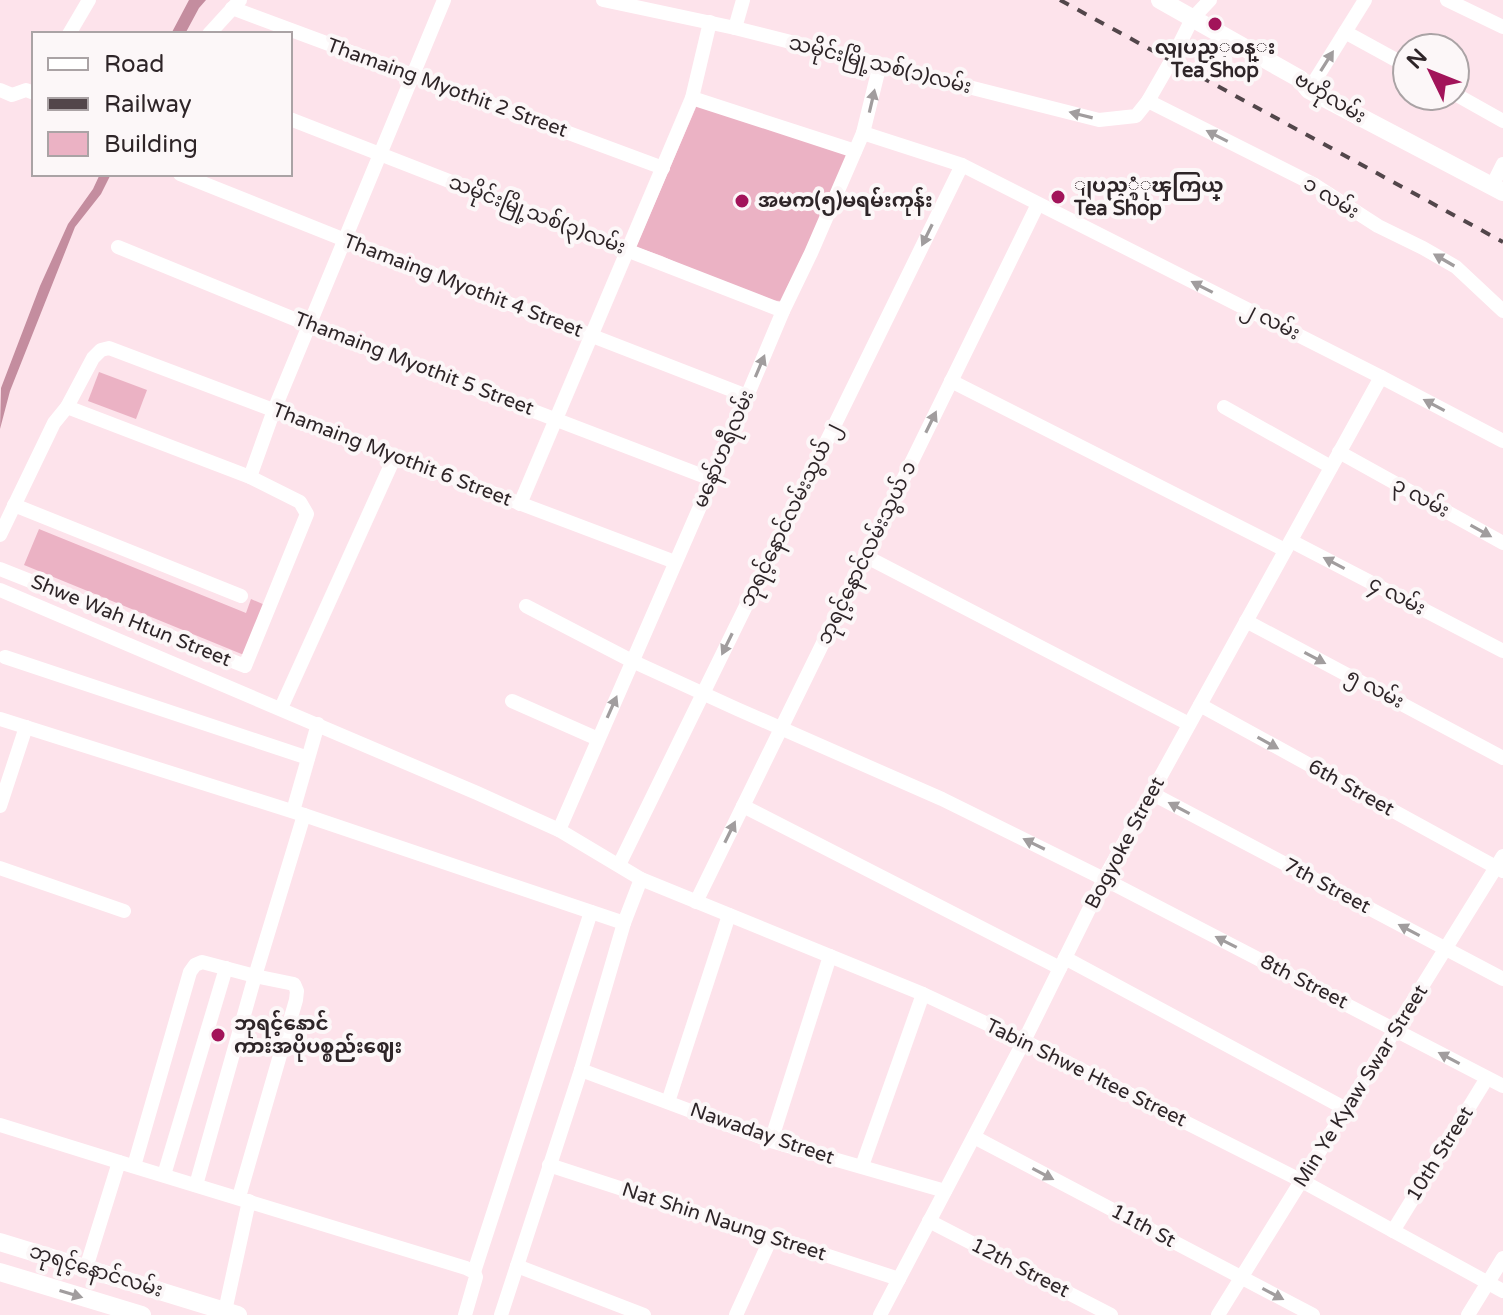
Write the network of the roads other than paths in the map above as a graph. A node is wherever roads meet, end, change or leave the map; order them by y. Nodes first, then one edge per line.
1 (89, 0) edge
2 (444, 0) edge
3 (603, 0) edge
4 (743, 0) edge
5 (1142, 0) edge
6 (1160, 0) edge
7 (1210, 0) edge
8 (1365, 0) edge
9 (1447, 0) edge
10 (236, 4) edge
11 (710, 22) junction
12 (1190, 23) junction
13 (1503, 27) edge
14 (735, 28) junction
15 (70, 32) edge
16 (211, 32) edge
17 (1345, 32) junction
18 (1391, 57) edge
19 (880, 64) junction
20 (413, 75) junction
21 (0, 90) edge
22 (1309, 90) junction
23 (32, 92) edge
24 (692, 98) junction
25 (1148, 100) junction
26 (1471, 103) edge
27 (292, 120) edge
28 (1503, 121) edge
29 (863, 133) junction
30 (855, 151) junction
31 (380, 154) junction
32 (1503, 164) edge
33 (962, 165) junction
34 (663, 168) junction
35 (185, 176) edge
36 (1498, 189) edge
37 (1038, 204) junction
38 (345, 240) junction
39 (118, 247) dead end
40 (628, 250) junction
41 (783, 311) junction
42 (1503, 311) edge
43 (309, 325) junction
44 (592, 336) junction
45 (1381, 377) junction
46 (951, 381) junction
47 (747, 396) junction
48 (67, 407) junction
49 (1224, 407) dead end
50 (274, 410) junction
51 (557, 419) junction
52 (1503, 441) edge
53 (1339, 452) junction
54 (395, 456) junction
55 (1331, 467) junction
56 (250, 477) junction
57 (711, 479) junction
58 (520, 504) junction
59 (14, 505) junction
60 (0, 535) edge
61 (1503, 543) edge
62 (1288, 545) junction
63 (865, 556) junction
64 (675, 562) junction
65 (0, 569) edge
66 (0, 590) edge
67 (241, 596) dead end
68 (526, 606) dead end
69 (1246, 621) junction
70 (1503, 651) edge
71 (5, 657) dead end
72 (632, 661) junction
73 (703, 693) junction
74 (512, 701) dead end
75 (1200, 705) junction
76 (281, 708) junction
77 (0, 719) edge
78 (318, 724) junction
79 (1189, 724) junction
80 (26, 727) junction
81 (781, 728) junction
82 (598, 739) junction
83 (308, 758) junction
84 (1503, 758) edge
85 (1151, 793) junction
86 (0, 806) edge
87 (743, 806) junction
88 (298, 813) junction
89 (559, 830) junction
90 (619, 865) junction
91 (1501, 865) edge
92 (0, 868) edge
93 (1104, 879) junction
94 (648, 882) junction
95 (696, 902) junction
96 (124, 911) dead end
97 (591, 912) junction
98 (729, 915) junction
99 (624, 923) junction
100 (1446, 949) junction
101 (830, 956) junction
102 (1063, 963) junction
103 (226, 968) junction
104 (255, 976) junction
105 (1503, 979) edge
106 (923, 994) junction
107 (1395, 1030) junction
108 (1024, 1041) junction
109 (581, 1070) junction
110 (1487, 1078) junction
111 (1503, 1086) edge
112 (668, 1102) junction
113 (1346, 1109) junction
114 (0, 1125) edge
115 (974, 1137) junction
116 (771, 1141) junction
117 (119, 1162) junction
118 (549, 1165) junction
119 (134, 1166) junction
120 (862, 1166) junction
121 (164, 1175) junction
122 (1302, 1181) junction
123 (196, 1185) junction
124 (945, 1191) junction
125 (244, 1199) junction
126 (929, 1221) junction
127 (1393, 1231) junction
128 (771, 1238) junction
129 (0, 1242) edge
130 (1503, 1258) edge
131 (517, 1266) junction
132 (86, 1268) junction
133 (0, 1272) edge
134 (474, 1272) junction
135 (1241, 1277) junction
136 (899, 1279) junction
137 (1487, 1283) junction
138 (1503, 1291) edge
139 (232, 1313) edge
140 (142, 1315) edge
141 (465, 1315) edge
142 (501, 1315) edge
143 (644, 1315) edge
144 (736, 1315) edge
145 (880, 1315) edge
146 (1111, 1315) edge
147 (1218, 1315) edge
148 (1313, 1315) edge
149 (1468, 1315) edge

1 - 15 street
2 - 20 street
3 - 11 street, သမိုင်းမြို့သစ်(၁)လမ်း
4 - 14 street
5 - 12 main road
6 - 12 main road, ဗဟိုလမ်း
7 - 12 street
8 - 17 street
9 - 13 street
10 - 16 street
10 - 20 street, Thamaing Myothit 2 Street
11 - 14 street, သမိုင်းမြို့သစ်(၁)လမ်း
11 - 24 street
12 - 22 main road, ဗဟိုလမ်း
12 - 25 street
14 - 19 street, သမိုင်းမြို့သစ်(၁)လမ်း
17 - 18 street
22 -> 17 street
25 -> 19 street, သမိုင်းမြို့သစ်(၁)လမ်း
29 -> 19 street, မနော်ဟရီလမ်း
20 - 31 street
20 - 34 street, Thamaing Myothit 2 Street
21 - 23 street
22 - 36 main road, ဗဟိုလမ်း
24 - 30 street
24 - 34 street
42 -> 25 street, ၁ လမ်း
26 - 28 street
27 - 31 street, သမိုင်းမြို့သစ်(၃)လမ်း
29 - 30 street, မနော်ဟရီလမ်း
29 - 33 street, ၂ လမ်း
30 - 41 street, မနော်ဟရီလမ်း
31 - 38 street
31 - 40 street, သမိုင်းမြို့သစ်(၃)လမ်း
32 - 36 street
33 - 37 street, ၂ လမ်း
33 -> 73 street, ဘုရင့်နောင်လမ်းသွယ် ၂
34 - 40 street
35 - 38 street, Thamaing Myothit 4 Street
45 -> 37 street, ၂ လမ်း
37 - 46 street, ဘုရင့်နောင်လမ်းသွယ် ၁
38 - 43 street
38 - 44 street, Thamaing Myothit 4 Street
39 - 43 street, Thamaing Myothit 5 Street
40 - 41 street, သမိုင်းမြို့သစ်(၃)လမ်း
40 - 44 street
47 -> 41 street, မနော်ဟရီလမ်း
43 - 50 street
43 - 51 street, Thamaing Myothit 5 Street
44 - 47 street, Thamaing Myothit 4 Street
44 - 51 street
52 -> 45 street, ၂ လမ်း
45 - 53 street, Bogyoke Street
46 - 62 street, ၄ လမ်း
63 -> 46 street, ဘုရင့်နောင်လမ်းသွယ် ၁
47 - 57 street, မနော်ဟရီလမ်း
48 - 50 street, Thamaing Myothit 6 Street
48 - 56 street
48 - 59 street
49 - 55 street
50 - 54 street, Thamaing Myothit 6 Street
50 - 56 street
51 - 57 street, Thamaing Myothit 5 Street
51 - 58 street
53 - 55 street, Bogyoke Street
53 -> 61 street, ၃ လမ်း
54 - 58 street, Thamaing Myothit 6 Street
54 - 76 street
55 - 62 street, Bogyoke Street
56 - 65 street, Shwe Wah Htun Street
57 - 64 street, မနော်ဟရီလမ်း
58 - 64 street, Thamaing Myothit 6 Street
59 - 60 street
59 - 67 street
62 - 69 street, Bogyoke Street
70 -> 62 street, ၄ လမ်း
63 - 79 street
63 - 81 street, ဘုရင့်နောင်လမ်းသွယ် ၁
64 - 72 street, မနော်ဟရီလမ်း
66 - 76 street, Tabin Shwe Htee Street
68 - 72 street, 8th Street
69 - 75 street, Bogyoke Street
69 -> 84 street, ၅ လမ်း
71 - 83 street
72 - 73 street, 8th Street
82 -> 72 street, မနော်ဟရီလမ်း
73 - 81 street, 8th Street
73 - 90 street, ဘုရင့်နောင်လမ်းသွယ် ၂
74 - 82 street
75 - 79 street, Bogyoke Street
75 -> 91 street, 6th Street
76 - 78 street, Tabin Shwe Htee Street
77 - 80 street
78 - 83 street
78 - 89 street, Tabin Shwe Htee Street
79 - 85 street, Bogyoke Street
80 - 86 street
80 - 88 street
81 - 87 street, ဘုရင့်နောင်လမ်းသွယ် ၁
93 -> 81 street, 8th Street
82 - 89 street, မနော်ဟရီလမ်း
83 - 88 street
85 - 93 street, Bogyoke Street
100 -> 85 street, 7th Street
95 -> 87 street, ဘုရင့်နောင်လမ်းသွယ် ၁
87 - 102 street
88 - 97 street
88 - 104 street
89 - 90 street, Tabin Shwe Htee Street
90 - 94 street, Tabin Shwe Htee Street
91 - 100 street, Min Ye Kyaw Swar Street
92 - 96 street
93 - 102 street, Bogyoke Street
107 -> 93 street, 8th Street
94 - 95 street, Tabin Shwe Htee Street
94 - 99 street
95 - 98 street, Tabin Shwe Htee Street
97 - 99 street
97 - 134 street
98 - 101 street, Tabin Shwe Htee Street
98 - 112 street
99 - 109 street
100 - 105 street, 7th Street
100 - 107 street, Min Ye Kyaw Swar Street
101 - 106 street, Tabin Shwe Htee Street
101 - 116 street
102 - 108 street, Bogyoke Street
102 - 113 street
103 - 104 street
103 - 119 street
103 - 121 street
104 - 123 street
104 - 125 street
106 - 108 street, Tabin Shwe Htee Street
106 - 120 street
110 -> 107 street, 8th Street
107 - 113 street, Min Ye Kyaw Swar Street
108 - 115 street, Bogyoke Street
108 - 122 street, Tabin Shwe Htee Street
109 - 112 street, Nawaday Street
109 - 118 street
110 - 111 street, 8th Street
110 - 127 street, 10th Street
112 - 116 street, Nawaday Street
113 - 122 street, Min Ye Kyaw Swar Street
114 - 117 street
115 - 124 street, Bogyoke Street
115 -> 135 street, 11th St
116 - 120 street, Nawaday Street
117 - 119 street
117 - 132 street
118 - 128 street, Nat Shin Naung Street
118 - 131 street
119 - 121 street
120 - 124 street, Nawaday Street
121 - 123 street
122 - 127 street, Tabin Shwe Htee Street
122 - 135 street, Min Ye Kyaw Swar Street
123 - 125 street
124 - 126 street, Bogyoke Street
125 - 134 street
125 - 139 street
126 - 136 street, Bogyoke Street
126 - 146 street, 12th Street
127 - 137 street, Tabin Shwe Htee Street
128 - 136 street, Nat Shin Naung Street
128 - 144 street
129 - 132 main road, ဘုရင့်နောင်လမ်း
130 - 137 street
131 - 142 street
131 - 143 street
132 - 139 main road, ဘုရင့်နောင်လမ်း
133 -> 140 main road, ဘုရင့်နောင်လမ်း
134 - 141 street
135 - 147 street, Min Ye Kyaw Swar Street
135 -> 148 street, 11th St
136 - 145 street, Bogyoke Street
137 - 138 street, Tabin Shwe Htee Street
137 - 149 street

